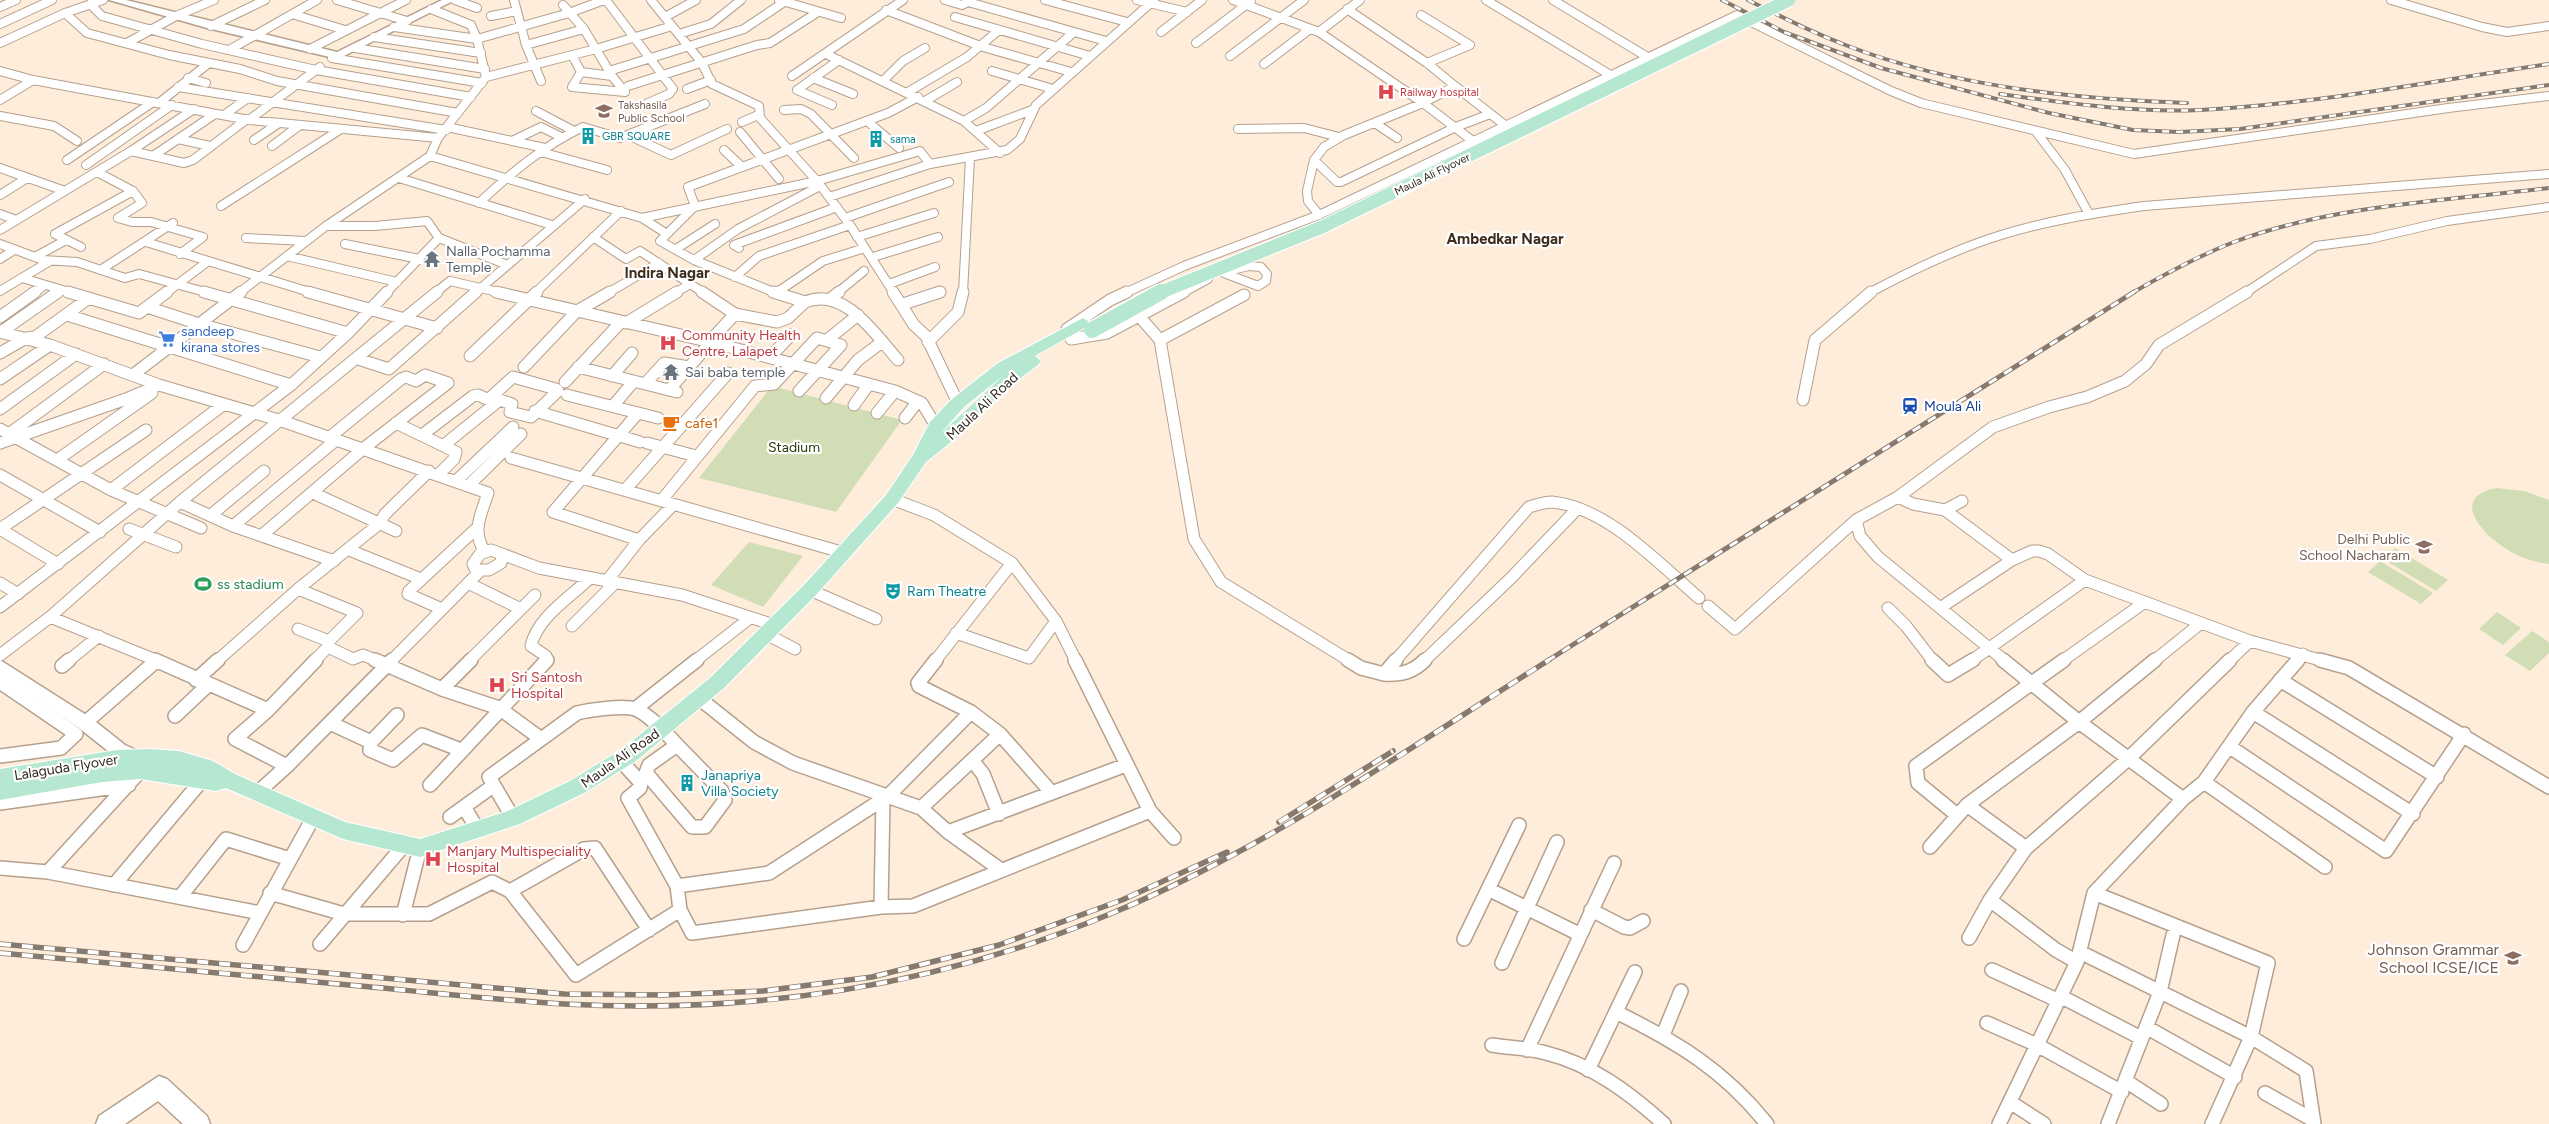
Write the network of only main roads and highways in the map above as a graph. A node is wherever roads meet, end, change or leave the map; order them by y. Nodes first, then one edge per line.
1 (1775, 0) edge
2 (1789, 0) edge
3 (1088, 326) junction
4 (1065, 337) joint
5 (987, 388) junction
6 (920, 458) junction
7 (126, 766) junction
8 (176, 767) junction
9 (0, 778) edge
10 (228, 780) junction
11 (0, 791) edge

1 - 3 main road, Maula Ali Flyover
2 - 3 main road, Maula Ali Flyover, bridge
3 - 4 main road, Maula Ali Flyover
4 - 5 main road, Maula Ali Road
5 - 6 main road, Maula Ali Road
5 - 6 main road, Maula Ali Road
6 - 10 main road, Maula Ali Road
7 - 8 main road, Maula Ali Road
7 - 9 main road, Lalaguda Flyover
7 - 11 main road, Lalaguda Flyover
8 - 10 main road, Maula Ali Road
8 - 10 main road, Maula Ali Road

